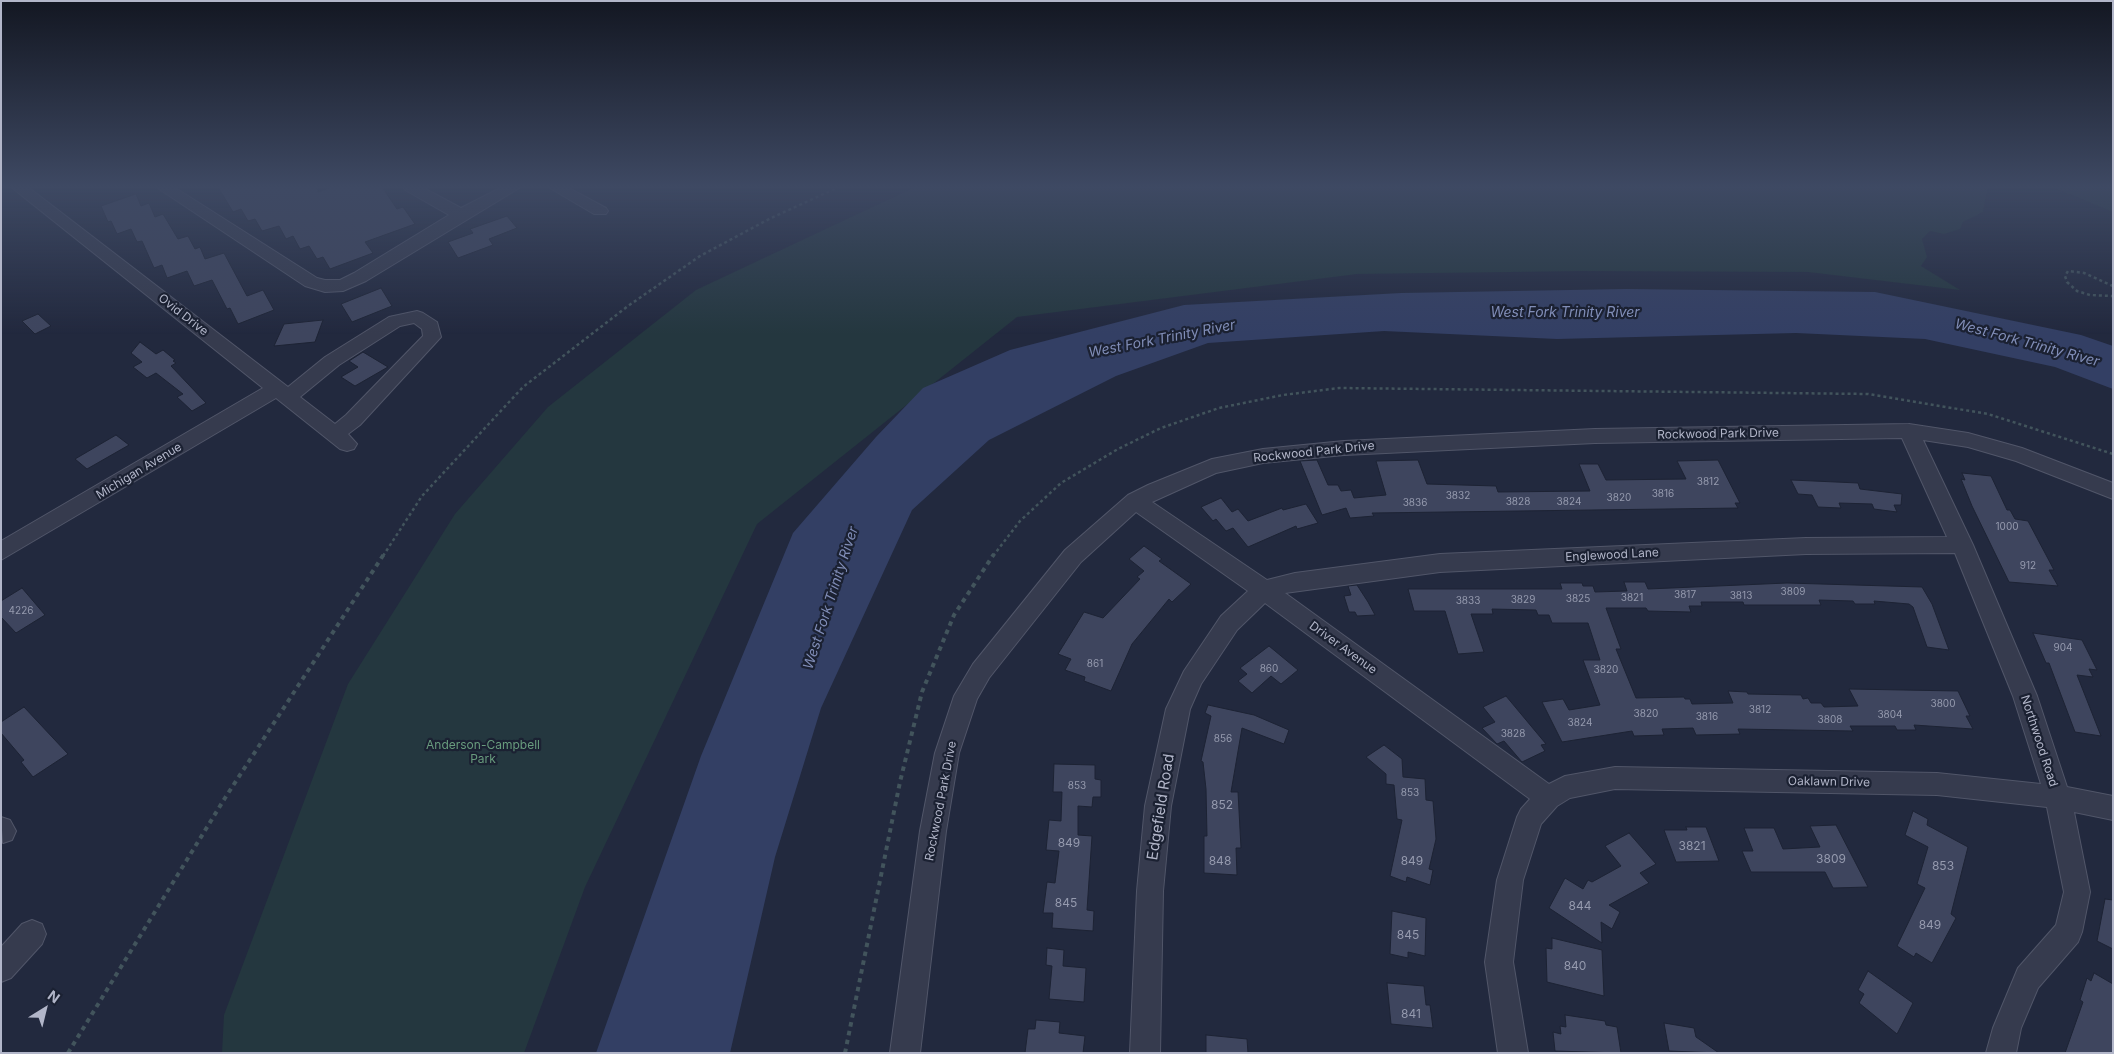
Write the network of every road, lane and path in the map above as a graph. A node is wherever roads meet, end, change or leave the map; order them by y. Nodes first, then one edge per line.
1 (83, 236) edge
2 (241, 236) edge
3 (426, 236) edge
4 (737, 236) edge
5 (2113, 286) edge
6 (2113, 296) edge
7 (282, 393) junction
8 (1909, 431) junction
9 (341, 439) joint
10 (2113, 454) edge
11 (2113, 491) edge
12 (1135, 501) junction
13 (1962, 545) junction
14 (1, 552) edge
15 (1264, 590) junction
16 (2058, 797) junction
17 (1548, 798) junction
18 (2113, 808) edge
19 (32, 934) dead end
20 (1, 968) edge
21 (68, 1053) edge
22 (845, 1053) edge
23 (906, 1053) edge
24 (1145, 1053) edge
25 (1513, 1053) edge
26 (2001, 1053) edge

1 - 7 street, Ovid Drive
2 - 3 street
4 - 21 path
5 - 6 path
7 - 9 street, Ovid Drive
7 - 9 street, Michigan Avenue
7 - 14 street, Michigan Avenue
8 - 11 street, Rockwood Park Drive
8 - 12 street, Rockwood Park Drive
8 - 13 street, Northwood Road
10 - 22 path
12 - 15 street, Driver Avenue
12 - 23 street, Rockwood Park Drive
13 - 15 street, Englewood Lane
13 - 16 street, Northwood Road
15 - 17 street, Driver Avenue
15 - 24 street, Edgefield Road
16 - 17 street, Oaklawn Drive
16 - 18 street, Oaklawn Drive
16 - 26 street, Northwood Road
17 - 25 street, Oaklawn Drive
19 - 20 street

